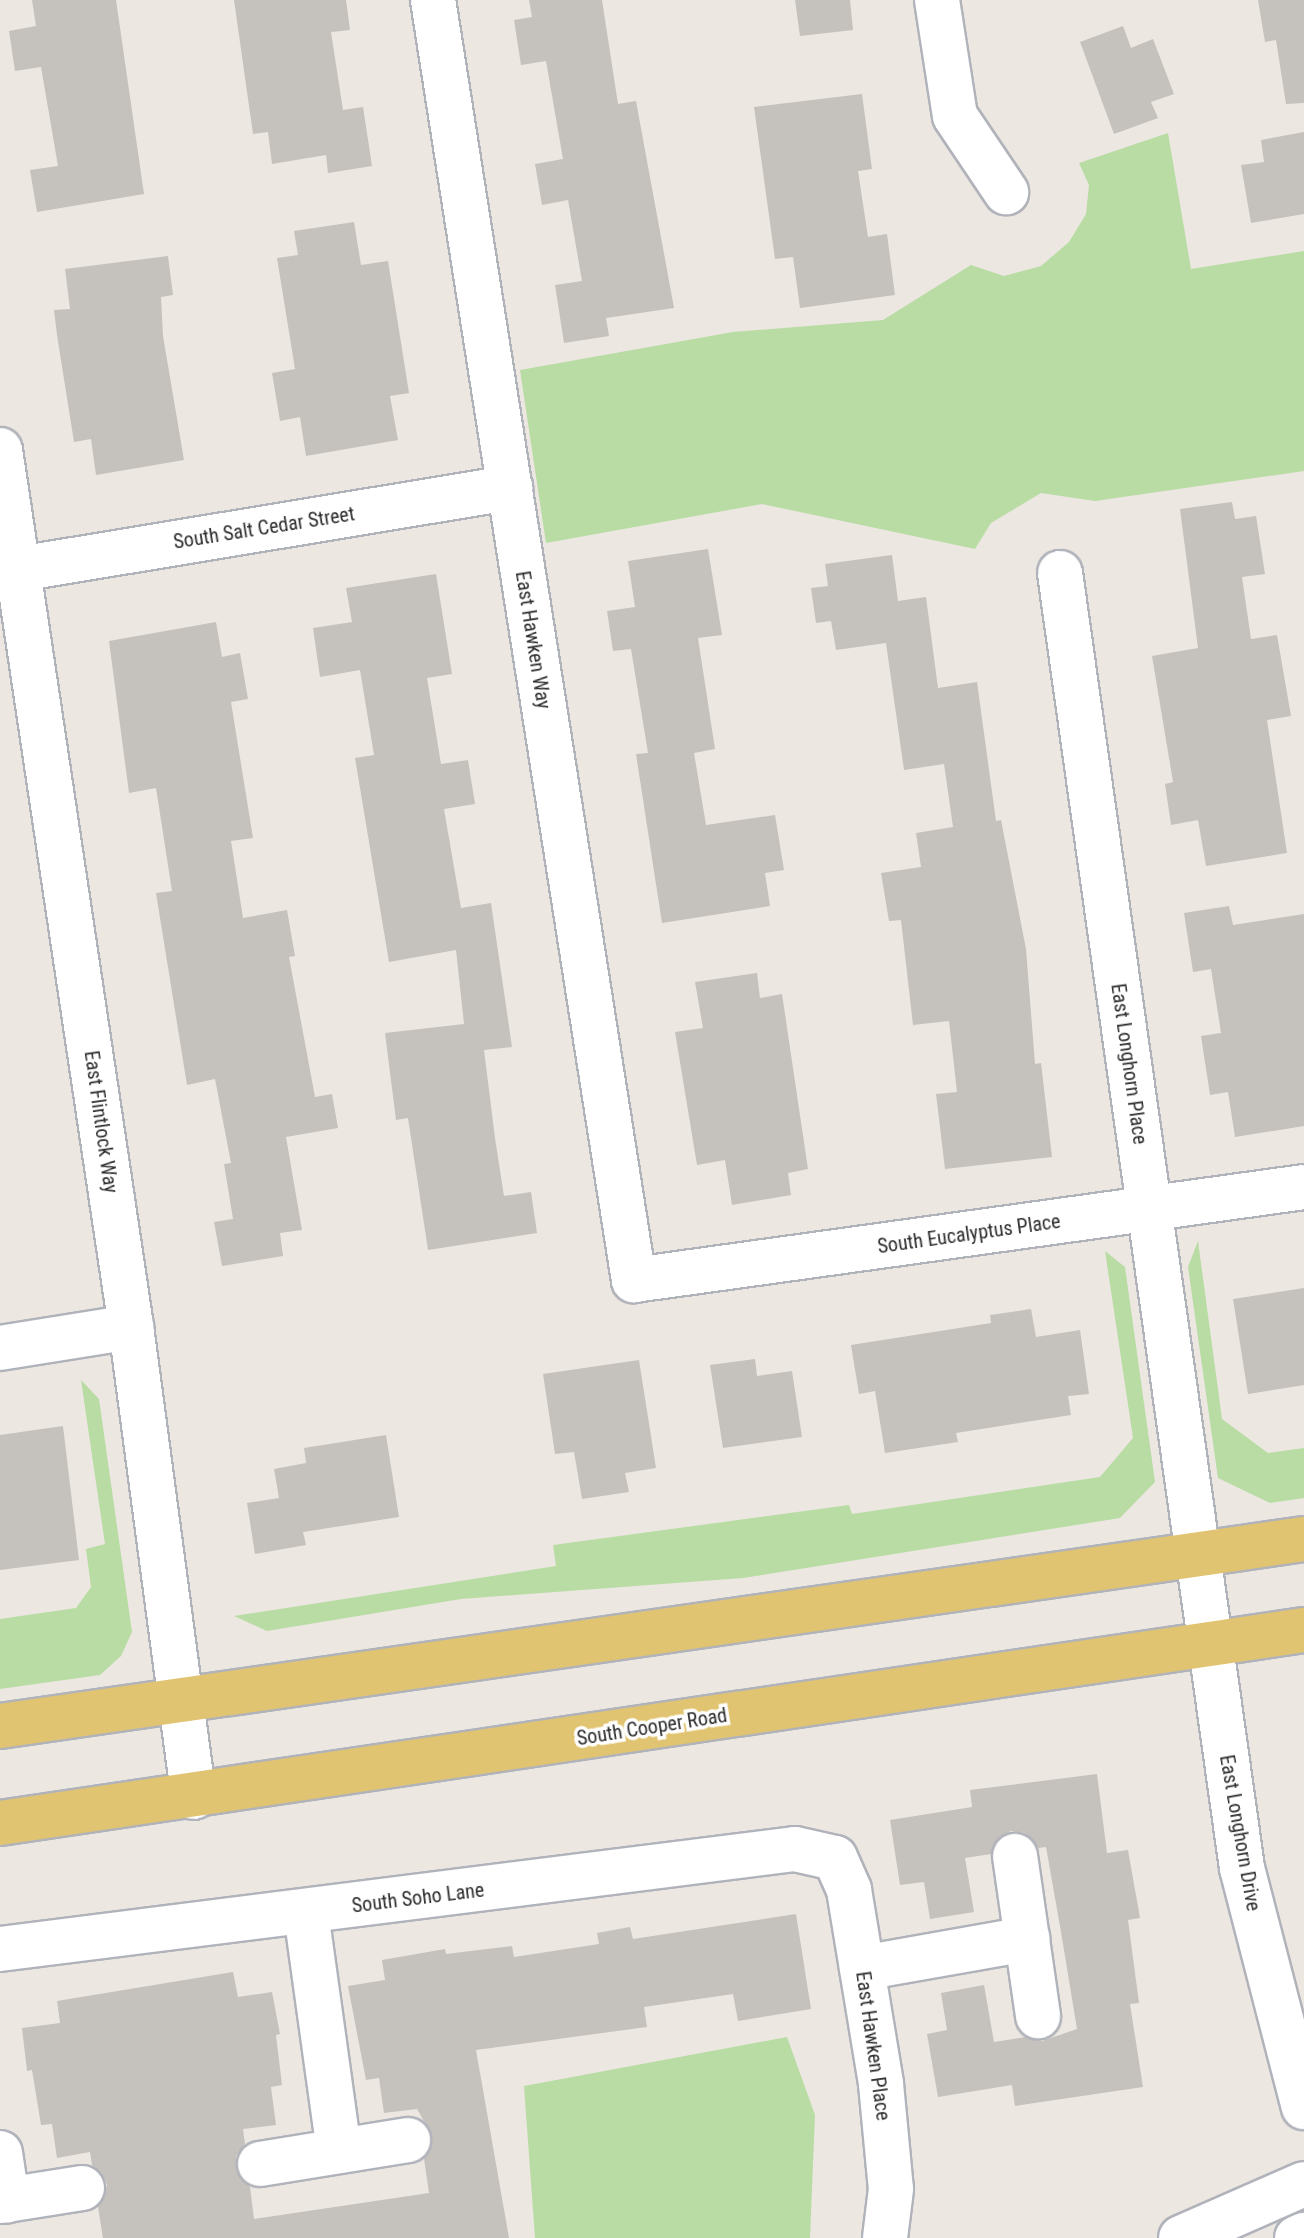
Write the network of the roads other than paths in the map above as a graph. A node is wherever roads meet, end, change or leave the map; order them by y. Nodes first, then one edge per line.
1 (433, 0) edge
2 (937, 0) edge
3 (1006, 192) dead end
4 (0, 450) edge
5 (510, 488) junction
6 (19, 569) junction
7 (1060, 573) dead end
8 (1304, 1187) edge
9 (1149, 1210) junction
10 (634, 1280) joint
11 (131, 1327) junction
12 (0, 1348) edge
13 (1304, 1539) edge
14 (1198, 1555) junction
15 (1304, 1630) edge
16 (1211, 1644) junction
17 (180, 1700) junction
18 (0, 1726) edge
19 (194, 1797) junction
20 (0, 1823) edge
21 (1015, 1856) dead end
22 (835, 1858) joint
23 (306, 1913) junction
24 (1027, 1939) junction
25 (0, 1949) edge
26 (862, 1968) junction
27 (1038, 2016) dead end
28 (1304, 2107) edge
29 (408, 2140) dead end
30 (339, 2151) junction
31 (0, 2153) edge
32 (260, 2164) dead end
33 (1304, 2184) edge
34 (82, 2188) dead end
35 (3, 2200) edge
36 (1304, 2235) edge
37 (885, 2238) edge
38 (1181, 2238) edge
39 (1297, 2238) edge

1 - 5 street, East Hawken Way
2 - 3 street
4 - 6 street, East Flintlock Way
5 - 6 street, South Salt Cedar Street
5 - 10 street, East Hawken Way
6 - 11 street, East Flintlock Way
7 - 9 street, East Longhorn Place
8 - 9 street, South Eucalyptus Place
9 - 10 street, South Eucalyptus Place
9 - 14 street, East Longhorn Place
11 - 12 street
11 - 17 street, East Flintlock Way
13 - 14 main road
14 - 16 street, East Longhorn Drive
14 - 17 main road
15 - 16 main road, South Cooper Road
16 - 19 main road, South Cooper Road
16 - 28 street, East Longhorn Drive
17 - 18 main road
17 - 19 street, East Flintlock Way
19 - 20 main road, South Cooper Road
21 - 24 street
22 - 23 street, South Soho Lane
22 - 26 street, East Hawken Place
23 - 25 street, South Soho Lane
23 - 30 street
24 - 26 street
24 - 27 street
26 - 37 street, East Hawken Place
29 - 30 street
30 - 32 street
31 - 35 street
33 - 38 street
34 - 35 street
36 - 39 street

